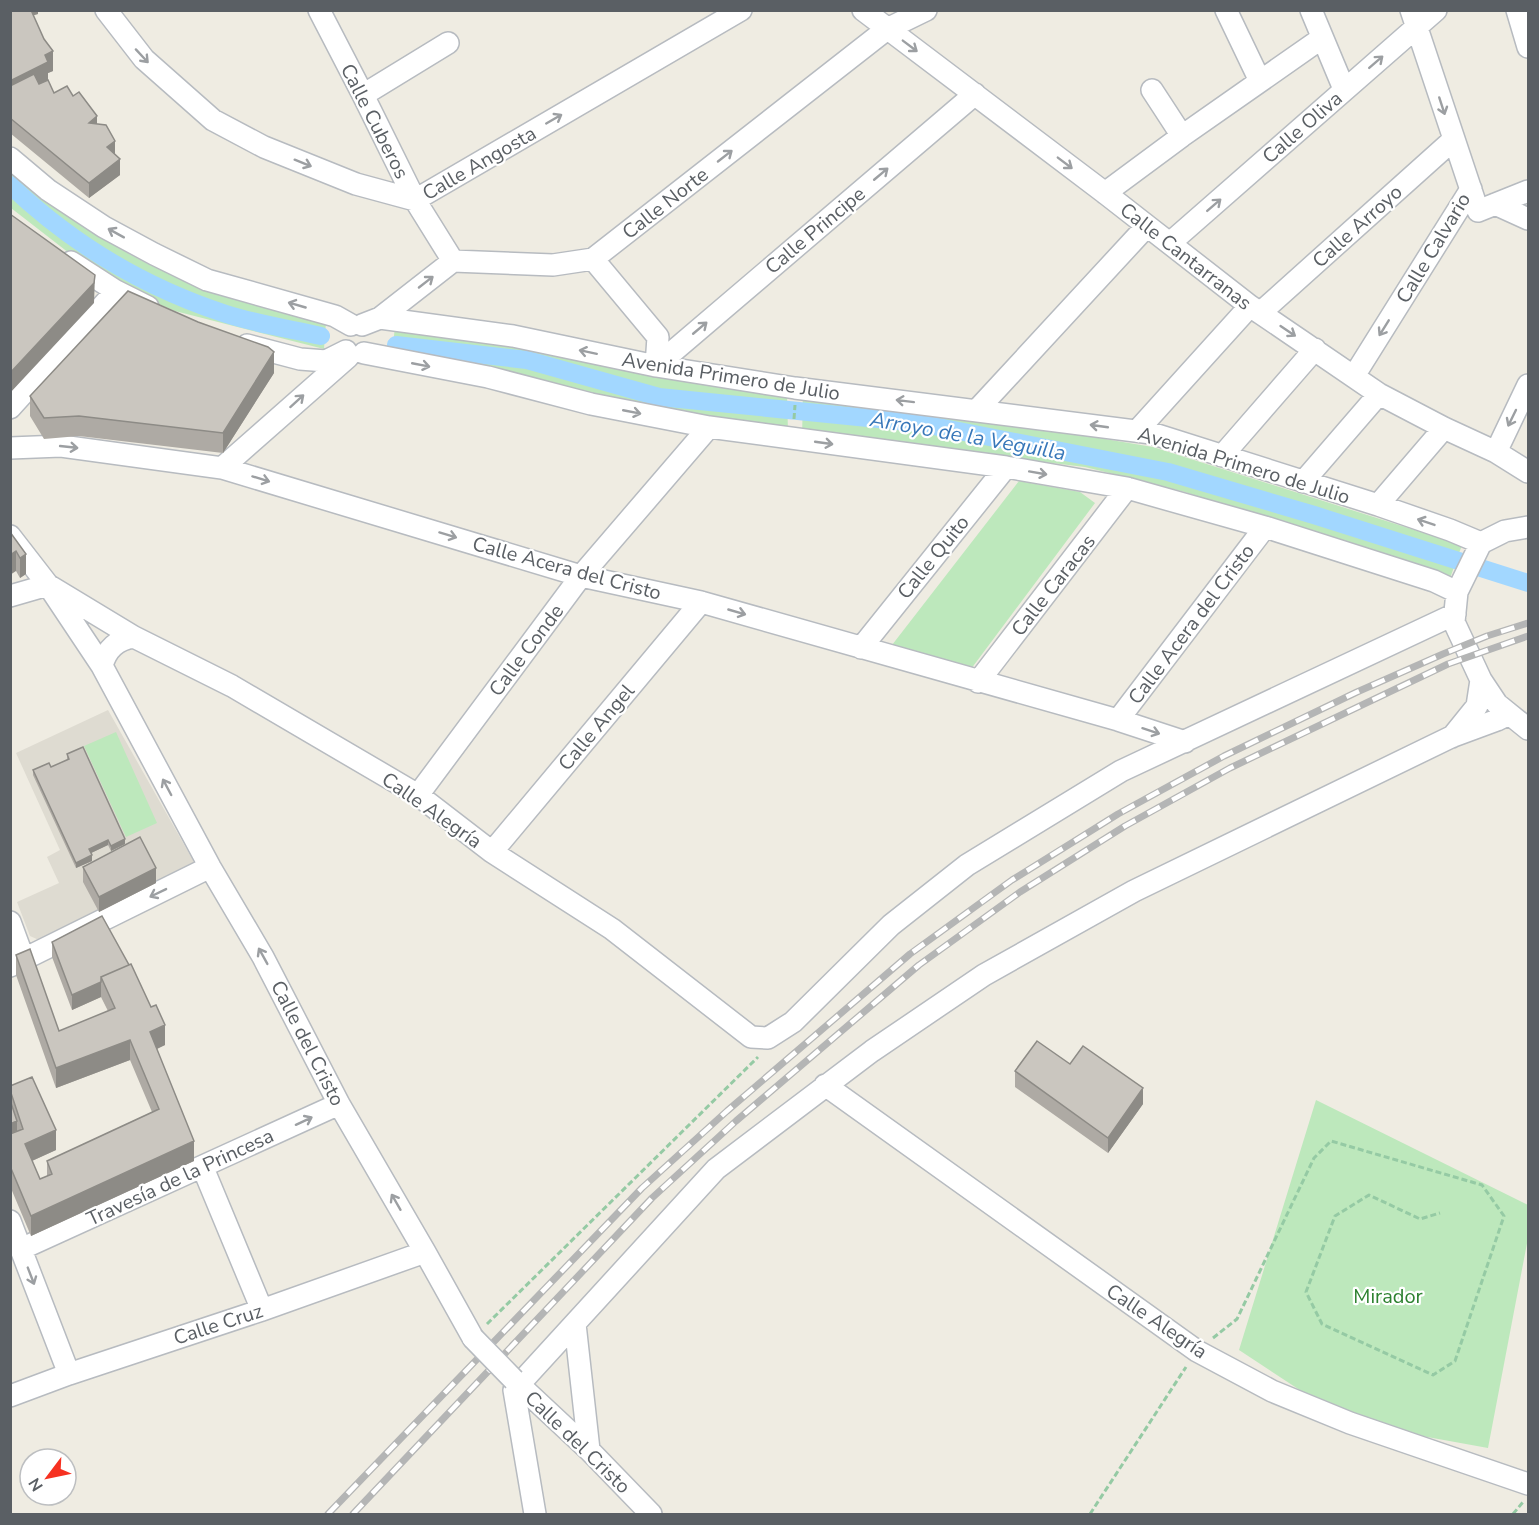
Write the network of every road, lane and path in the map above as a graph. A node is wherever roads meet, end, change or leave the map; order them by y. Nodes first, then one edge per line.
1 (106, 10) edge
2 (319, 10) edge
3 (741, 10) edge
4 (863, 10) edge
5 (926, 10) edge
6 (1226, 10) edge
7 (1311, 10) edge
8 (1436, 10) edge
9 (1517, 10) edge
10 (1414, 19) edge
11 (887, 29) junction
12 (1322, 38) junction
13 (448, 43) dead end
14 (1528, 47) edge
15 (1260, 81) junction
16 (1152, 90) dead end
17 (1344, 90) junction
18 (975, 94) junction
19 (363, 95) junction
20 (1182, 136) junction
21 (1453, 140) junction
22 (10, 158) edge
23 (1471, 189) junction
24 (1528, 191) edge
25 (1105, 193) junction
26 (415, 200) junction
27 (1495, 204) junction
28 (1528, 219) edge
29 (1146, 227) junction
30 (1170, 243) junction
31 (57, 252) edge
32 (593, 259) junction
33 (453, 261) junction
34 (116, 291) junction
35 (1255, 309) junction
36 (166, 315) edge
37 (364, 323) junction
38 (231, 339) edge
39 (1315, 350) junction
40 (354, 352) junction
41 (656, 366) junction
42 (1354, 376) junction
43 (1528, 385) edge
44 (795, 388) junction
45 (1379, 394) junction
46 (10, 408) edge
47 (977, 410) junction
48 (709, 427) junction
49 (1444, 428) junction
50 (1137, 431) junction
51 (794, 439) junction
52 (10, 448) edge
53 (1496, 452) junction
54 (1222, 456) junction
55 (1006, 467) junction
56 (222, 468) junction
57 (1528, 472) edge
58 (1303, 482) junction
59 (1127, 488) junction
60 (1378, 506) junction
61 (1265, 527) junction
62 (1528, 527) edge
63 (10, 536) edge
64 (1481, 543) junction
65 (581, 576) junction
66 (48, 585) junction
67 (1457, 592) junction
68 (10, 596) edge
69 (700, 602) junction
70 (1455, 614) junction
71 (134, 637) junction
72 (861, 648) junction
73 (102, 666) junction
74 (1481, 680) junction
75 (978, 682) junction
76 (1509, 714) junction
77 (1118, 720) junction
78 (1528, 729) edge
79 (1451, 737) junction
80 (1185, 742) junction
81 (418, 795) junction
82 (492, 852) junction
83 (210, 867) junction
84 (10, 922) edge
85 (17, 963) edge
86 (764, 1047) junction
87 (825, 1085) junction
88 (339, 1104) junction
89 (203, 1168) junction
90 (1440, 1213) dead end
91 (10, 1221) edge
92 (21, 1249) junction
93 (425, 1252) junction
94 (262, 1310) junction
95 (575, 1324) junction
96 (473, 1338) junction
97 (1197, 1351) junction
98 (69, 1374) junction
99 (517, 1383) junction
100 (10, 1396) edge
101 (589, 1450) junction
102 (1528, 1484) edge
103 (1528, 1496) edge
104 (535, 1515) edge
105 (651, 1515) edge
106 (1090, 1515) edge
107 (1513, 1515) edge

1 -> 26 street, Calle Angosta
2 - 19 street, Calle Cuberos
26 -> 3 street, Calle Angosta
4 - 11 street, Calle Cantarranas
5 - 11 street, Calle Norte
6 - 15 street
7 - 12 street
8 - 10 street, Calle Oliva
9 - 14 street
17 -> 10 street, Calle Oliva
10 -> 21 street, Calle Calvario
11 -> 18 street, Calle Cantarranas
32 -> 11 street, Calle Norte
12 - 15 street
12 - 17 street
13 - 19 street
15 - 20 street
16 - 20 street
30 -> 17 street, Calle Oliva
18 -> 25 street, Calle Cantarranas
41 -> 18 street, Calle Principe
19 - 26 street, Calle Cuberos
20 - 25 street
21 - 23 street, Calle Calvario
21 - 35 street, Calle Arroyo
37 -> 22 street, Avenida Primero de Julio
23 - 27 street
23 -> 42 street, Calle Calvario
24 - 27 street
25 - 29 street, Calle Cantarranas
26 - 33 street, Calle Cuberos
27 - 28 street
29 - 30 street, Calle Cantarranas
29 - 47 street
30 - 35 street, Calle Cantarranas
31 - 34 street
32 - 33 street, Calle Norte
32 - 41 street
37 -> 33 street
34 - 36 street
34 - 46 street
35 -> 39 street, Calle Cantarranas
35 - 50 street, Calle Arroyo
37 - 40 street
41 -> 37 street, Avenida Primero de Julio
38 - 40 street
39 - 42 street, Calle Cantarranas
39 - 54 street
40 -> 48 street
56 -> 40 street
41 - 44 street, Avenida Primero de Julio
42 - 45 street, Calle Cantarranas
43 -> 53 street
47 -> 44 street, Avenida Primero de Julio
44 - 51 path
45 - 49 street, Calle Cantarranas
45 - 58 street
50 -> 47 street, Avenida Primero de Julio
48 - 51 street
48 - 65 street, Calle Conde
49 - 53 street, Calle Cantarranas
49 - 60 street
50 - 54 street, Avenida Primero de Julio
51 -> 55 street
52 -> 56 street, Calle Acera del Cristo
53 - 57 street, Calle Cantarranas
54 - 58 street, Avenida Primero de Julio
55 -> 59 street
55 - 72 street, Calle Quito
56 -> 65 street, Calle Acera del Cristo
58 - 60 street, Avenida Primero de Julio
59 - 61 street
59 - 75 street, Calle Caracas
64 -> 60 street, Avenida Primero de Julio
61 - 67 street
61 - 77 street, Calle Acera del Cristo
62 - 64 street
63 - 66 street, Calle del Cristo
64 - 67 street
65 - 69 street, Calle Acera del Cristo
65 - 81 street, Calle Conde
66 - 68 street
66 - 71 street, Calle Alegría
66 - 73 street, Calle del Cristo
67 - 70 street
69 -> 72 street, Calle Acera del Cristo
69 - 82 street, Calle Angel
70 - 74 street
70 - 80 street
71 - 73 street
71 - 81 street, Calle Alegría
72 - 75 street, Calle Acera del Cristo
83 -> 73 street, Calle del Cristo
74 - 76 street
74 - 79 street
75 - 77 street, Calle Acera del Cristo
76 - 78 street
76 - 79 street
77 -> 80 street, Calle Acera del Cristo
79 - 87 street
80 - 86 street
81 - 82 street, Calle Alegría
82 - 86 street, Calle Alegría
83 -> 85 street
88 -> 83 street, Calle del Cristo
84 - 85 street
86 - 96 path
87 - 95 street
87 - 97 street, Calle Alegría
89 -> 88 street, Travesía de la Princesa
93 -> 88 street, Calle del Cristo
89 - 92 street, Travesía de la Princesa
89 - 94 street
90 - 97 path
91 - 92 street
92 -> 98 street
93 - 94 street, Calle Cruz
93 - 96 street, Calle del Cristo
94 - 98 street, Calle Cruz
95 - 99 street
95 - 101 street
96 - 99 street, Calle del Cristo, bridge
97 - 102 street, Calle Alegría
97 - 106 path
98 - 100 street, Calle Cruz
99 - 101 street, Calle del Cristo
99 - 104 street
101 - 105 street, Calle del Cristo
103 - 107 path

